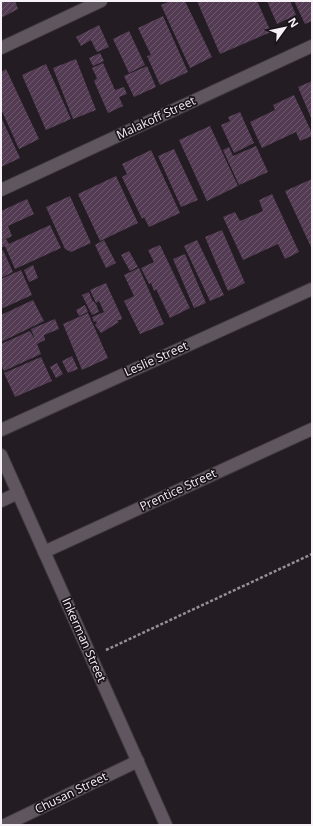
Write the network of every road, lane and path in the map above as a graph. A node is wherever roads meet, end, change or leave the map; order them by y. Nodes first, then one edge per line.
1 (101, 1) edge
2 (312, 46) edge
3 (1, 48) edge
4 (1, 190) edge
5 (312, 289) edge
6 (312, 429) edge
7 (1, 430) edge
8 (1, 455) edge
9 (18, 493) junction
10 (1, 501) edge
11 (44, 552) junction
12 (312, 554) edge
13 (91, 657) junction
14 (138, 761) junction
15 (5, 825) edge
16 (166, 825) edge

1 - 3 street
2 - 4 street, Malakoff Street
5 - 7 street, Leslie Street
6 - 11 street, Prentice Street
8 - 9 street, Inkerman Street
9 - 10 street
9 - 11 street, Inkerman Street
11 - 13 street, Inkerman Street
12 - 13 path
13 - 14 street, Inkerman Street
14 - 15 street, Chusan Street
14 - 16 street, Inkerman Street

